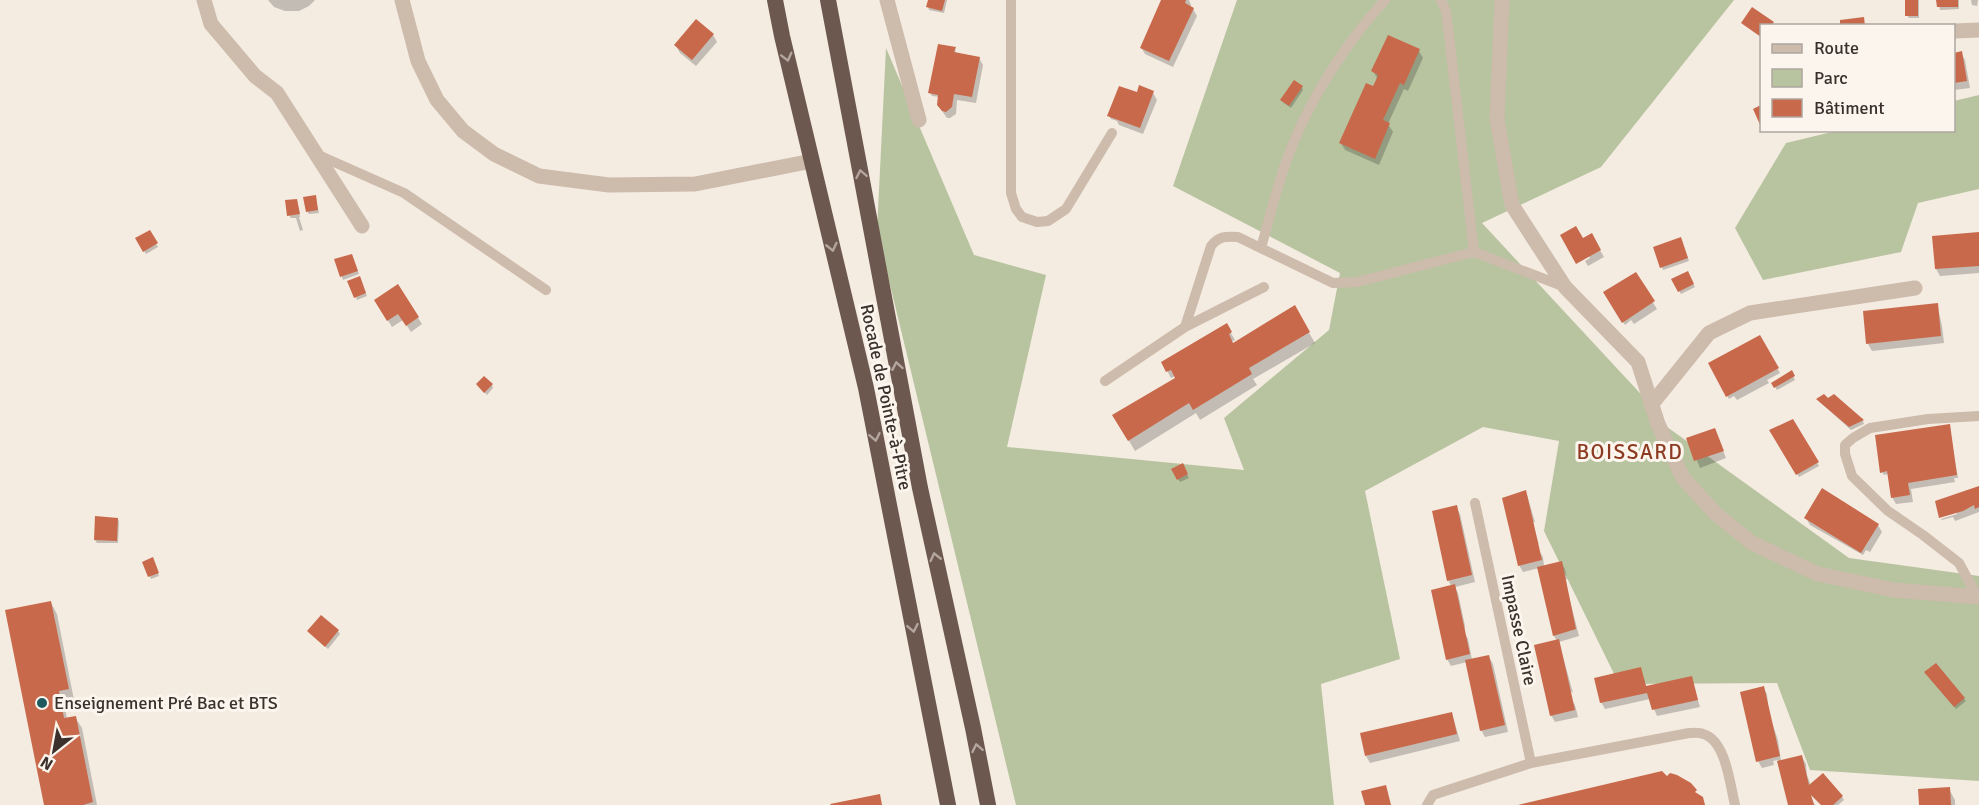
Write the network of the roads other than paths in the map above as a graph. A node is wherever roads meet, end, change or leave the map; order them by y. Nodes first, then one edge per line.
1 (204, 0) edge
2 (402, 0) edge
3 (775, 0) edge
4 (828, 0) edge
5 (886, 0) edge
6 (1011, 0) edge
7 (1385, 0) edge
8 (1441, 0) edge
9 (1502, 0) edge
10 (1979, 30) edge
11 (1955, 32) edge
12 (919, 120) dead end
13 (1112, 133) dead end
14 (315, 153) junction
15 (812, 161) junction
16 (362, 226) dead end
17 (1262, 248) junction
18 (1474, 252) junction
19 (1264, 287) dead end
20 (1565, 287) junction
21 (1915, 288) dead end
22 (546, 290) dead end
23 (1185, 327) junction
24 (1105, 381) dead end
25 (1651, 405) junction
26 (1979, 416) edge
27 (1475, 503) dead end
28 (1978, 597) edge
29 (1531, 763) junction
30 (948, 805) edge
31 (988, 805) edge
32 (1426, 805) edge
33 (1735, 805) edge

1 - 14 street
2 - 15 street
3 -> 15 highway, Rocade de Pointe-à-Pitre
31 -> 4 highway, Rocade de Pointe-à-Pitre
5 - 12 street
6 - 13 lane
7 - 17 lane
8 - 18 lane
9 - 20 street
10 - 11 street
14 - 16 street
14 - 22 lane
15 -> 30 highway, Rocade de Pointe-à-Pitre
17 - 18 lane
17 - 23 lane
18 - 20 lane
19 - 23 lane
20 - 25 street
21 - 25 street
23 - 24 lane
25 - 28 street
26 - 28 lane
27 - 29 lane, Impasse Claire
29 - 32 lane
29 - 33 lane

